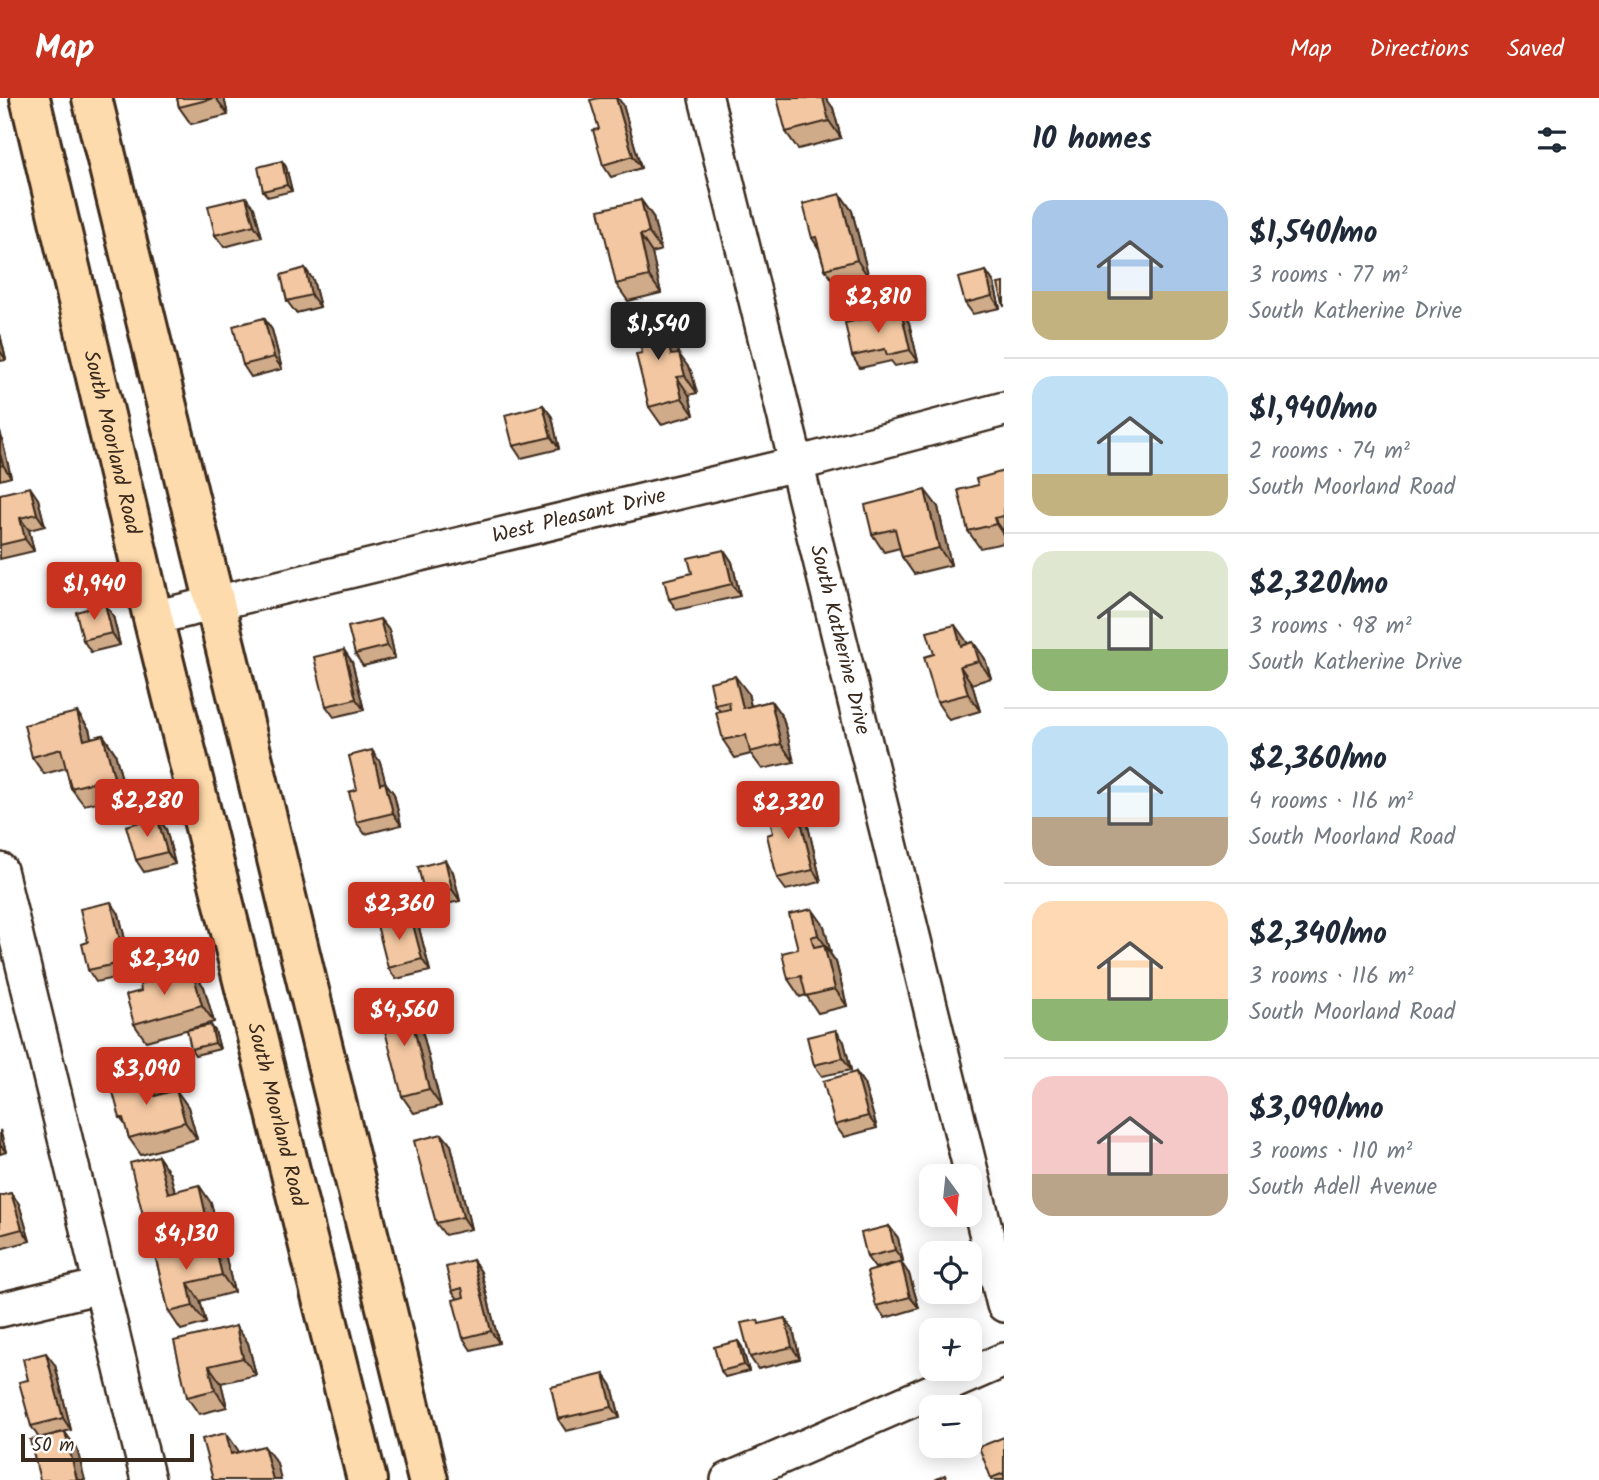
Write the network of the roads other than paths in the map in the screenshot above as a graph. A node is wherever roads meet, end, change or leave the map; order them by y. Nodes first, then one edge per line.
1 (30, 98) edge
2 (92, 98) edge
3 (706, 98) edge
4 (1004, 409) edge
5 (796, 464) junction
6 (215, 603) junction
7 (153, 618) junction
8 (0, 870) edge
9 (101, 1286) junction
10 (1004, 1306) edge
11 (0, 1310) edge
12 (1004, 1360) edge
13 (148, 1480) edge
14 (367, 1480) edge
15 (428, 1480) edge
16 (728, 1480) edge

1 - 7 main road, South Moorland Road
2 - 6 main road
3 - 5 street, South Katherine Drive
4 - 5 street, West Pleasant Drive
5 - 6 street, West Pleasant Drive
5 - 10 street, South Katherine Drive
6 - 7 street, West Pleasant Drive
6 - 15 main road
7 - 14 main road, South Moorland Road
8 - 9 street
9 - 11 street
9 - 13 street
12 - 16 street

